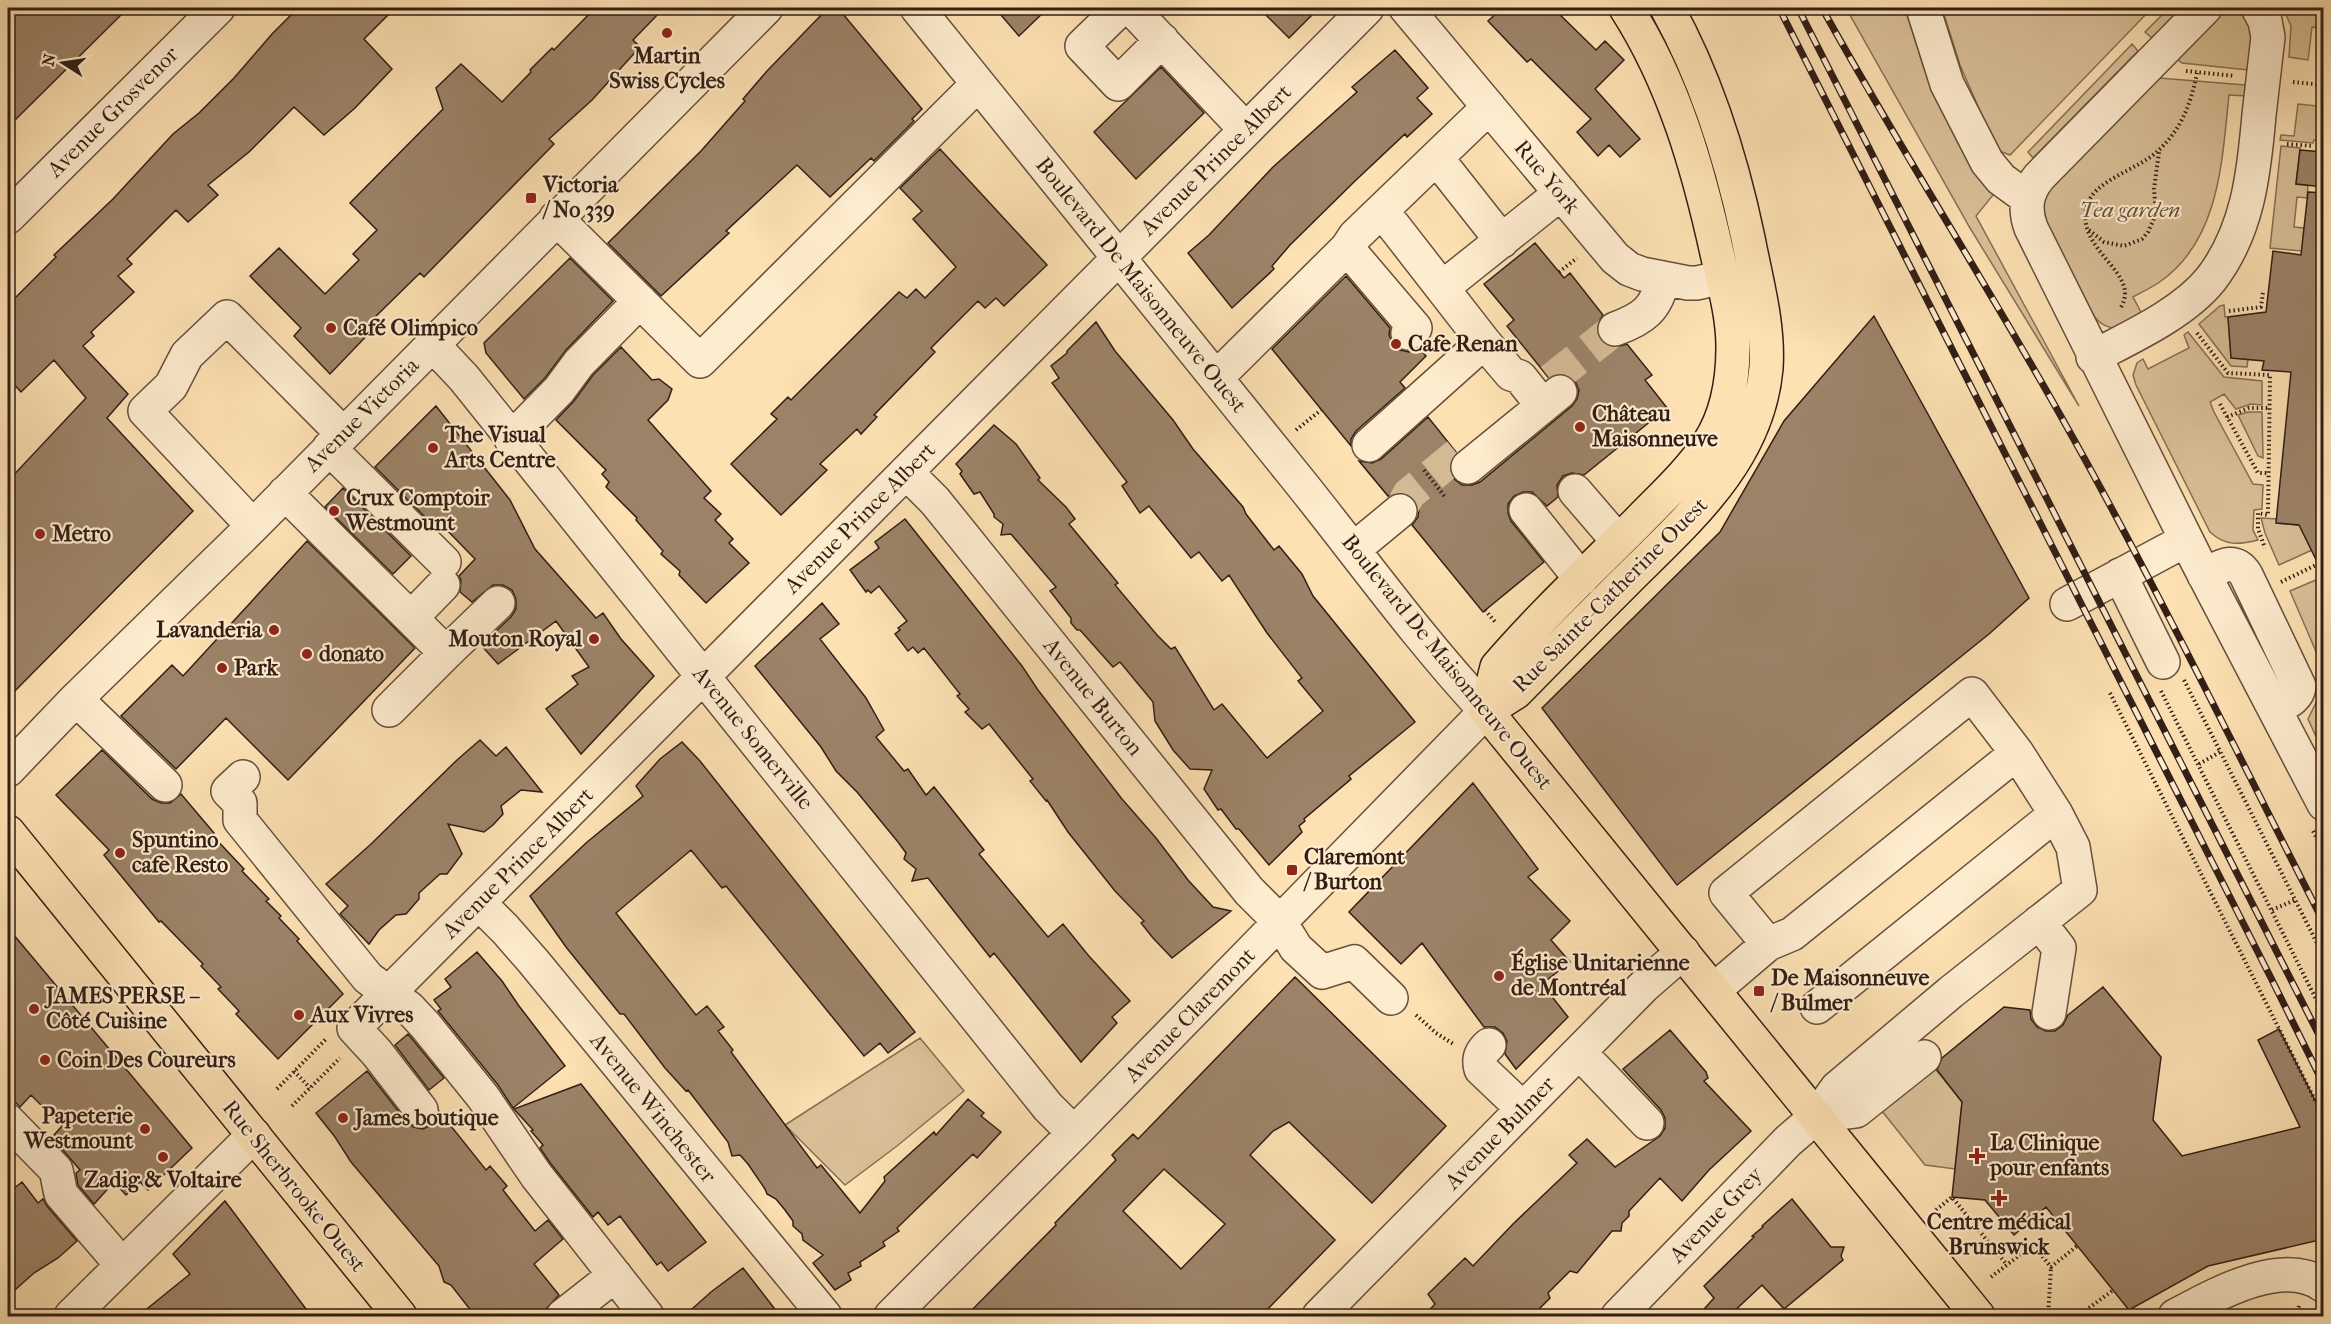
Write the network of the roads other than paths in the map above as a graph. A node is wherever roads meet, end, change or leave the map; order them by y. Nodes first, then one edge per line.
1 (218, 8) edge
2 (766, 8) edge
3 (917, 8) edge
4 (1121, 8) edge
5 (1131, 8) edge
6 (1367, 8) edge
7 (1406, 8) edge
8 (1626, 8) edge
9 (1667, 8) edge
10 (1923, 8) edge
11 (2205, 8) edge
12 (2258, 8) edge
13 (1162, 40) junction
14 (978, 84) junction
15 (1489, 107) junction
16 (1246, 130) junction
17 (1446, 170) dead end
18 (1561, 193) junction
19 (2027, 198) junction
20 (8, 217) edge
21 (556, 218) junction
22 (1393, 225) dead end
23 (1502, 241) junction
24 (1347, 248) junction
25 (1117, 259) junction
26 (1663, 278) junction
27 (1723, 278) junction
28 (1442, 288) junction
29 (640, 301) junction
30 (1624, 331) tunnel mouth
31 (1408, 333) dead end
32 (1484, 342) junction
33 (432, 344) junction
34 (2093, 357) junction
35 (1216, 378) junction
36 (511, 439) junction
37 (336, 441) junction
38 (1369, 445) dead end
39 (1463, 461) tunnel mouth
40 (906, 472) junction
41 (1575, 491) dead end
42 (285, 493) junction
43 (1526, 510) dead end
44 (1400, 511) tunnel mouth
45 (253, 526) junction
46 (2186, 540) junction
47 (1618, 541) junction
48 (1354, 549) junction
49 (2120, 575) junction
50 (1581, 579) junction
51 (498, 603) dead end
52 (2067, 604) dead end
53 (411, 618) junction
54 (446, 653) junction
55 (2168, 674) road end
56 (703, 676) junction
57 (76, 699) junction
58 (389, 711) dead end
59 (1486, 711) junction
60 (2017, 753) junction
61 (8, 770) edge
62 (243, 777) dead end
63 (165, 785) dead end
64 (2324, 804) edge
65 (2056, 814) junction
66 (8, 832) edge
67 (478, 903) junction
68 (1280, 922) junction
69 (2039, 922) junction
70 (1780, 939) junction
71 (1683, 952) junction
72 (389, 993) junction
73 (1719, 996) junction
74 (1402, 1005) road end
75 (1817, 1007) dead end
76 (2049, 1012) dead end
77 (1475, 1046) road end
78 (1579, 1052) junction
79 (1924, 1056) dead end
80 (1523, 1109) junction
81 (421, 1110) dead end
82 (1817, 1116) junction
83 (8, 1121) edge
84 (1647, 1123) dead end
85 (1074, 1134) junction
86 (254, 1135) junction
87 (122, 1264) junction
88 (615, 1275) junction
89 (2324, 1286) edge
90 (70, 1317) edge
91 (400, 1317) edge
92 (563, 1317) edge
93 (647, 1317) edge
94 (825, 1317) edge
95 (891, 1317) edge
96 (1319, 1317) edge
97 (1618, 1317) edge
98 (1978, 1317) edge
99 (2175, 1317) edge

1 - 20 street, Avenue Grosvenor
2 - 21 street, Avenue Victoria
3 - 14 street, Boulevard De Maisonneuve Ouest
4 - 13 street
5 - 13 street
6 - 16 street, Avenue Prince Albert
7 - 15 street, Rue York
8 - 27 main road, Rue Sainte-Catherine Ouest
9 - 59 main road, Rue Sainte-Catherine Ouest
10 - 19 street
11 - 19 street
12 - 34 street
13 - 16 street
14 - 25 street, Boulevard De Maisonneuve Ouest
14 - 29 street
15 - 18 street, Rue York
15 - 24 street
16 - 25 street, Avenue Prince Albert
17 - 23 street
18 - 23 street
18 - 26 street, Rue York
19 - 34 street
21 - 29 street
21 - 33 street, Avenue Victoria
22 - 28 street
23 - 28 street
24 - 31 street
24 - 35 street
25 - 35 street, Boulevard De Maisonneuve Ouest
25 - 40 street, Avenue Prince Albert
26 - 27 street, Rue York
26 - 30 street
27 - 47 main road, Rue Sainte-Catherine Ouest
28 - 32 street
29 - 36 street
32 - 38 street
32 - 39 street
33 - 36 street, Avenue Somerville
33 - 37 street, Avenue Victoria
34 - 46 street
35 - 48 street, Boulevard De Maisonneuve Ouest
36 - 56 street, Avenue Somerville
37 - 42 street, Avenue Victoria
37 - 45 street
37 - 53 street
40 - 56 street, Avenue Prince Albert
40 - 68 street, Avenue Burton
41 - 47 street
42 - 45 street, Avenue Victoria
42 - 53 street
43 - 50 street
44 - 48 street
45 - 57 street, Avenue Victoria
46 - 49 street
46 - 64 street
47 - 50 main road, Rue Sainte-Catherine Ouest
48 - 59 street, Boulevard De Maisonneuve Ouest
49 - 52 street
49 - 55 street
50 - 59 main road, Rue Sainte-Catherine Ouest
51 - 54 street
53 - 54 street
54 - 58 street
56 - 67 street, Avenue Prince Albert
56 - 85 street, Avenue Somerville
57 - 61 street, Avenue Victoria
57 - 63 street
59 - 68 street, Avenue Claremont
59 - 71 main road, Boulevard De Maisonneuve Ouest
60 - 65 street
60 - 70 street
60 - 70 street
62 - 72 street
65 - 69 street, Avenue Grey
65 - 75 street
66 - 86 main road, Rue Sherbrooke Ouest
67 - 72 street, Avenue Prince Albert
67 - 94 street, Avenue Winchester
68 - 74 street, Avenue Burton
68 - 85 street, Avenue Claremont
69 - 76 street
69 - 82 street, Avenue Grey
70 - 73 street
71 - 73 main road, Boulevard De Maisonneuve Ouest
71 - 78 street, Avenue Bulmer
72 - 81 street, Avenue Prince Albert
72 - 88 street
73 - 82 main road, Boulevard De Maisonneuve Ouest
77 - 80 street
78 - 80 street, Avenue Bulmer
78 - 84 street
79 - 82 street
80 - 96 street, Avenue Bulmer
82 - 97 street, Avenue Grey
82 - 98 main road, Boulevard De Maisonneuve Ouest
83 - 87 street
85 - 95 street, Avenue Claremont
86 - 87 street
86 - 91 main road, Rue Sherbrooke Ouest
87 - 90 street
88 - 92 street
88 - 93 street
89 - 99 street

